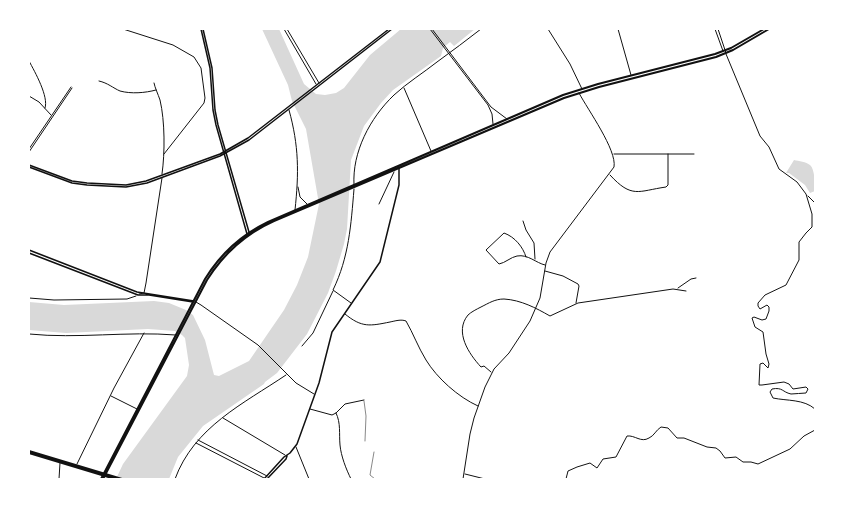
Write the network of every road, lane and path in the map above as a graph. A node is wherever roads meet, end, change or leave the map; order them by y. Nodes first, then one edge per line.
1 (123, 29) edge
2 (202, 29) edge
3 (284, 29) edge
4 (287, 29) edge
5 (388, 29) edge
6 (392, 29) edge
7 (431, 29) edge
8 (481, 29) edge
9 (548, 29) edge
10 (618, 29) edge
11 (715, 29) edge
12 (718, 29) edge
13 (764, 29) edge
14 (769, 29) edge
15 (449, 53) junction
16 (725, 53) junction
17 (29, 61) edge
18 (631, 76) junction
19 (99, 81) dead end
20 (154, 83) dead end
21 (319, 85) junction
22 (403, 87) junction
23 (582, 89) junction
24 (156, 90) junction
25 (579, 93) junction
26 (29, 96) edge
27 (292, 106) junction
28 (45, 108) junction
29 (288, 110) junction
30 (51, 116) junction
31 (507, 119) junction
32 (493, 125) junction
33 (29, 149) edge
34 (432, 151) junction
35 (29, 152) edge
36 (224, 153) junction
37 (164, 154) junction
38 (613, 154) junction
39 (668, 154) junction
40 (694, 154) dead end
41 (29, 166) edge
42 (399, 168) junction
43 (394, 170) junction
44 (610, 174) junction
45 (162, 176) junction
46 (298, 182) junction
47 (353, 186) junction
48 (807, 196) junction
49 (315, 202) junction
50 (815, 203) edge
51 (379, 204) dead end
52 (307, 205) junction
53 (295, 210) junction
54 (523, 221) dead end
55 (248, 234) junction
56 (29, 252) edge
57 (526, 257) junction
58 (536, 261) junction
59 (546, 265) junction
60 (545, 270) junction
61 (696, 278) dead end
62 (678, 289) junction
63 (333, 290) junction
64 (686, 290) dead end
65 (144, 292) junction
66 (138, 295) junction
67 (29, 298) edge
68 (193, 302) junction
69 (352, 303) junction
70 (576, 303) junction
71 (535, 309) junction
72 (344, 313) junction
73 (144, 333) junction
74 (29, 334) edge
75 (177, 334) junction
76 (302, 346) dead end
77 (492, 372) junction
78 (286, 374) junction
79 (315, 394) junction
80 (110, 396) junction
81 (364, 400) joint
82 (478, 406) junction
83 (137, 409) junction
84 (309, 409) junction
85 (815, 409) edge
86 (336, 413) junction
87 (222, 418) junction
88 (815, 430) edge
89 (198, 440) junction
90 (365, 441) dead end
91 (196, 443) junction
92 (296, 447) junction
93 (29, 452) edge
94 (374, 452) dead end
95 (287, 456) junction
96 (60, 462) junction
97 (76, 464) junction
98 (80, 467) junction
99 (465, 474) junction
100 (266, 478) edge
101 (59, 479) edge
102 (102, 479) edge
103 (115, 479) edge
104 (122, 479) edge
105 (175, 479) edge
106 (309, 479) edge
107 (351, 479) edge
108 (375, 479) edge
109 (464, 479) edge
110 (485, 479) edge
111 (566, 479) edge

1 - 37 street
2 - 36 main road
3 - 21 street
4 - 21 street
5 - 21 main road
6 - 21 main road
7 - 15 street
8 - 15 street
9 - 23 street
10 - 18 street
11 - 16 street
12 - 16 street
13 - 16 main road
14 - 16 main road
15 - 22 street
15 - 31 street
15 - 32 street
16 - 18 main road
16 - 25 main road
16 - 48 street
17 - 28 street
18 - 23 main road
19 - 24 street
20 - 24 street
21 - 27 main road
22 - 34 street
22 - 47 street
23 - 31 main road
24 - 37 street
25 - 38 street
25 - 42 main road
26 - 28 street
27 - 29 main road
27 - 36 main road
28 - 30 street
29 - 36 main road
29 - 46 street
30 - 33 street
30 - 35 street
31 - 32 main road
32 - 34 main road
34 - 47 main road
36 - 45 main road
36 - 55 main road
37 - 45 street
38 - 39 street
38 - 44 street
39 - 40 street
39 - 44 street
41 - 45 main road
42 - 43 main road
42 - 69 main road
43 - 47 main road
43 - 51 street
44 - 59 street
45 - 65 street
46 - 52 street
46 - 53 street
47 - 49 main road
47 - 63 street
48 - 50 street
48 - 85 street
49 - 52 main road
49 - 55 main road
52 - 53 main road
53 - 55 main road
54 - 58 street
55 - 68 main road
56 - 65 main road
56 - 66 main road
57 - 57 street
57 - 58 street
58 - 59 street
59 - 60 street
60 - 70 street
60 - 71 street
61 - 62 street
62 - 64 street
62 - 70 street
63 - 69 street
63 - 76 street
65 - 66 street
65 - 68 main road
66 - 67 street
66 - 68 main road
68 - 75 main road
68 - 78 street
69 - 72 main road
70 - 71 street
71 - 77 street
71 - 77 street
72 - 79 main road
72 - 82 street
73 - 74 street
73 - 75 street
73 - 80 street
75 - 83 main road
75 - 102 main road
77 - 82 street
78 - 79 street
78 - 87 street
79 - 84 main road
80 - 83 street
80 - 97 street
81 - 86 street
81 - 90 lane
82 - 99 street
83 - 102 main road
84 - 86 street
84 - 92 main road
86 - 107 street
87 - 89 street
87 - 95 street
88 - 111 street
89 - 91 street
89 - 100 street
91 - 100 street
91 - 105 street
92 - 95 main road
92 - 106 street
93 - 96 main road
93 - 97 main road
94 - 108 lane
95 - 100 main road
96 - 98 main road
96 - 101 street
97 - 98 main road
98 - 103 main road
98 - 104 main road
99 - 109 street
99 - 110 street

